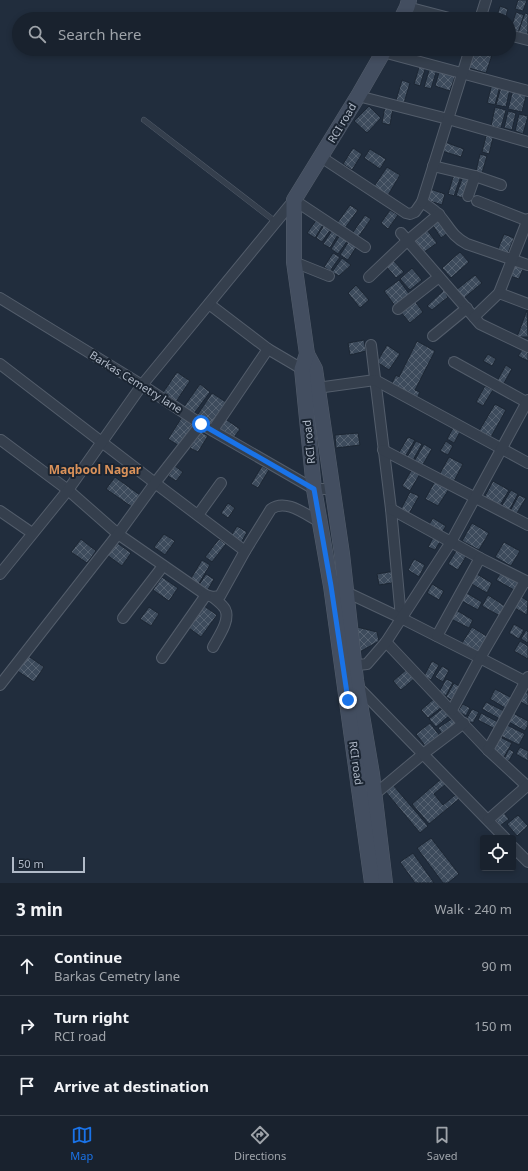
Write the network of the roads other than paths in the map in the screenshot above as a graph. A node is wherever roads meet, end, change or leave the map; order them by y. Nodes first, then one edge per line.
1 (486, 0) edge
2 (405, 9) edge
3 (419, 12) edge
4 (482, 12) edge
5 (516, 37) edge
6 (528, 40) edge
7 (381, 56) edge
8 (405, 56) edge
9 (468, 56) edge
10 (463, 73) junction
11 (528, 90) edge
12 (358, 96) junction
13 (448, 118) junction
14 (144, 120) dead end
15 (528, 142) edge
16 (321, 157) junction
17 (433, 166) junction
18 (475, 176) junction
19 (501, 185) dead end
20 (294, 200) junction
21 (422, 202) junction
22 (439, 214) junction
23 (528, 220) edge
24 (276, 222) junction
25 (401, 233) dead end
26 (407, 241) junction
27 (364, 247) dead end
28 (512, 259) junction
29 (294, 262) junction
30 (528, 265) edge
31 (329, 276) dead end
32 (369, 277) dead end
33 (439, 277) junction
34 (499, 293) junction
35 (0, 298) edge
36 (209, 304) junction
37 (528, 304) edge
38 (467, 308) junction
39 (398, 309) dead end
40 (474, 317) junction
41 (433, 336) dead end
42 (371, 345) dead end
43 (528, 347) edge
44 (268, 349) junction
45 (454, 362) dead end
46 (0, 364) edge
47 (308, 369) junction
48 (375, 380) junction
49 (142, 385) junction
50 (317, 388) junction
51 (528, 402) edge
52 (201, 424) junction
53 (213, 430) junction
54 (1, 440) dead end
55 (102, 442) junction
56 (502, 449) junction
57 (384, 450) junction
58 (528, 463) edge
59 (155, 483) junction
60 (221, 483) dead end
61 (332, 488) junction
62 (314, 489) junction
63 (68, 490) junction
64 (476, 498) junction
65 (390, 509) junction
66 (0, 511) edge
67 (198, 515) junction
68 (320, 522) junction
69 (528, 525) edge
70 (32, 533) junction
71 (118, 534) junction
72 (451, 542) junction
73 (245, 551) junction
74 (480, 558) junction
75 (163, 566) junction
76 (0, 574) edge
77 (527, 582) edge
78 (346, 592) junction
79 (210, 596) junction
80 (123, 618) dead end
81 (401, 618) junction
82 (437, 636) junction
83 (386, 642) junction
84 (213, 647) dead end
85 (162, 658) dead end
86 (480, 658) junction
87 (349, 666) junction
88 (527, 681) edge
89 (0, 685) edge
90 (357, 685) junction
91 (452, 710) junction
92 (464, 723) junction
93 (488, 750) junction
94 (423, 754) junction
95 (528, 786) edge
96 (374, 795) junction
97 (488, 820) junction
98 (502, 835) edge
99 (516, 850) edge
100 (528, 862) edge
101 (372, 883) edge
102 (385, 883) edge

1 - 4 street
2 - 3 street
5 - 6 street
7 - 12 street, RCI road
8 - 10 street
9 - 10 street
10 - 11 street
10 - 13 street
12 - 13 street
12 - 16 street, RCI road
13 - 15 street
13 - 17 street
14 - 24 lane
16 - 20 street, RCI road
16 - 21 street
17 - 18 street
17 - 21 street
18 - 19 street
18 - 23 street
20 - 24 street
20 - 27 street
20 - 29 street
21 - 22 street
22 - 26 street
22 - 28 street
23 - 28 street
24 - 36 street
25 - 26 street
26 - 32 street
26 - 33 street
28 - 30 street
28 - 34 street
29 - 31 street
29 - 47 street
33 - 38 street
33 - 39 street
34 - 37 street
34 - 40 street
35 - 49 street, Barkas Cemetry lane
36 - 44 street
36 - 49 street
38 - 40 street
38 - 41 street
40 - 43 street
42 - 48 street
44 - 47 street
44 - 53 street
45 - 51 street
46 - 55 street
47 - 50 street
47 - 62 street, RCI road
48 - 50 street
48 - 56 street
48 - 57 street
49 - 52 street, Barkas Cemetry lane
49 - 55 street
50 - 61 street
51 - 56 street
52 - 53 street, Barkas Cemetry lane
52 - 59 street
53 - 62 street, Barkas Cemetry lane
54 - 63 street
55 - 59 street
55 - 63 street
56 - 58 street
56 - 64 street
57 - 64 street
57 - 65 street
59 - 67 street
59 - 71 street
60 - 67 street
61 - 62 street
61 - 78 street
62 - 68 street, RCI road
63 - 70 street
63 - 71 street
64 - 69 street
64 - 72 street
65 - 72 street
65 - 81 street
66 - 70 street
67 - 73 street
68 - 73 street
68 - 87 street, RCI road
70 - 76 street
71 - 75 street
71 - 89 street
72 - 74 street
72 - 81 street
73 - 79 street
74 - 77 street
74 - 82 street
75 - 79 street
75 - 80 street
77 - 86 street
78 - 81 street
78 - 87 street
79 - 84 street
79 - 85 street
81 - 82 street
81 - 83 street
82 - 86 street
83 - 87 street
83 - 91 street
86 - 88 street
86 - 91 street
87 - 90 street
87 - 101 street, RCI road
88 - 93 street
90 - 94 street
90 - 96 street
91 - 92 street
92 - 93 street
92 - 94 street
93 - 95 street
94 - 96 street
94 - 97 street
95 - 97 street
96 - 102 street
97 - 98 street
99 - 100 street

